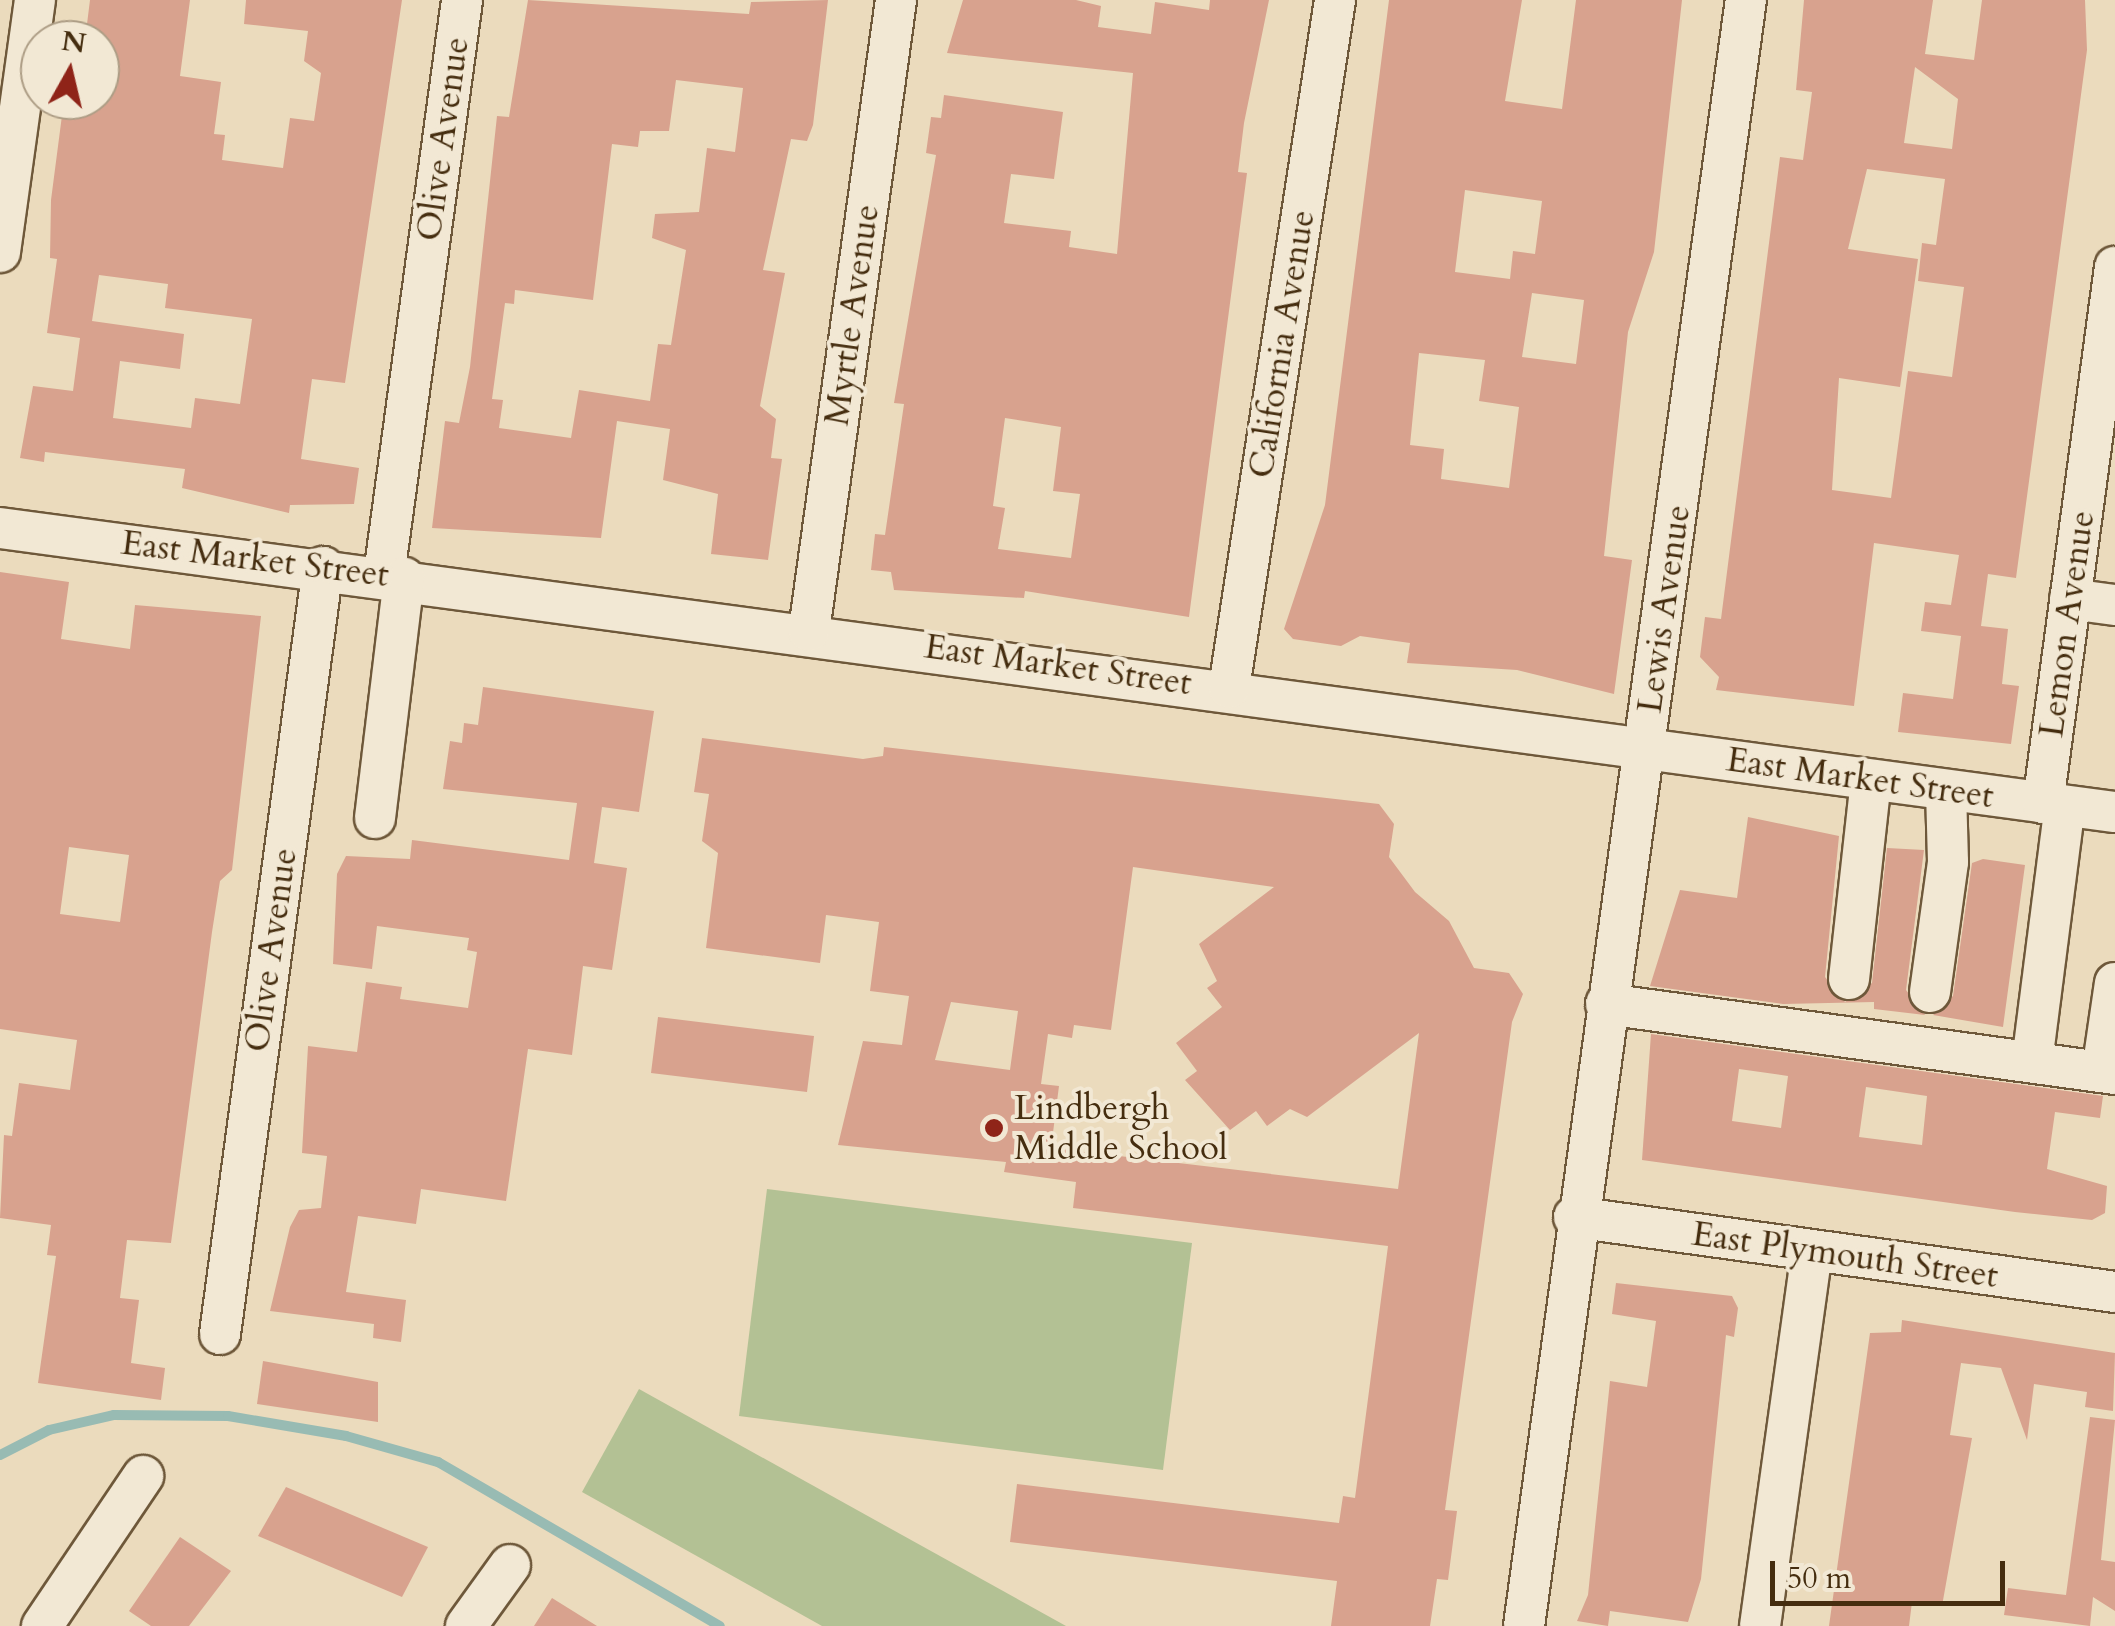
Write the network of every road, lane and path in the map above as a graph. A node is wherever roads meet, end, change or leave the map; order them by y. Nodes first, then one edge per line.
1 (34, 0) edge
2 (462, 0) edge
3 (896, 0) edge
4 (1335, 0) edge
5 (1746, 0) edge
6 (0, 252) edge
7 (2115, 267) edge
8 (0, 528) edge
9 (323, 567) junction
10 (394, 577) junction
11 (2070, 599) junction
12 (2115, 605) edge
13 (809, 631) junction
14 (1229, 688) junction
15 (1645, 747) junction
16 (1872, 780) junction
17 (1946, 790) junction
18 (2054, 804) junction
19 (2115, 812) edge
20 (375, 818) dead end
21 (1849, 979) dead end
22 (2115, 983) edge
23 (1930, 992) dead end
24 (1606, 1004) junction
25 (2110, 1055) edge
26 (2032, 1062) junction
27 (1574, 1218) junction
28 (1812, 1252) junction
29 (2115, 1292) edge
30 (220, 1334) dead end
31 (143, 1476) dead end
32 (510, 1565) dead end
33 (42, 1626) edge
34 (466, 1626) edge
35 (1524, 1626) edge
36 (1760, 1626) edge

1 - 6 street
2 - 10 street, Olive Avenue
3 - 13 street, Myrtle Avenue
4 - 14 street, California Avenue
5 - 15 street, Lewis Avenue
7 - 11 street, Lemon Avenue
8 - 9 street, East Market Street
9 - 10 street, East Market Street
9 - 30 street, Olive Avenue
10 - 13 street, East Market Street
10 - 20 street, Olive Avenue
11 - 12 street
11 - 18 street, Lemon Avenue
13 - 14 street, East Market Street
14 - 15 street, East Market Street
15 - 16 street, East Market Street
15 - 24 street, Lewis Avenue
16 - 17 street, East Market Street
16 - 21 street
17 - 18 street, East Market Street
17 - 23 street
18 - 19 street, East Market Street
18 - 26 street, Lemon Avenue
22 - 25 street
24 - 26 street
24 - 27 street, Lewis Avenue
25 - 26 street
27 - 28 street, East Plymouth Street
27 - 35 street, Lewis Avenue
28 - 29 street, East Plymouth Street
28 - 36 street
31 - 33 street
32 - 34 street

